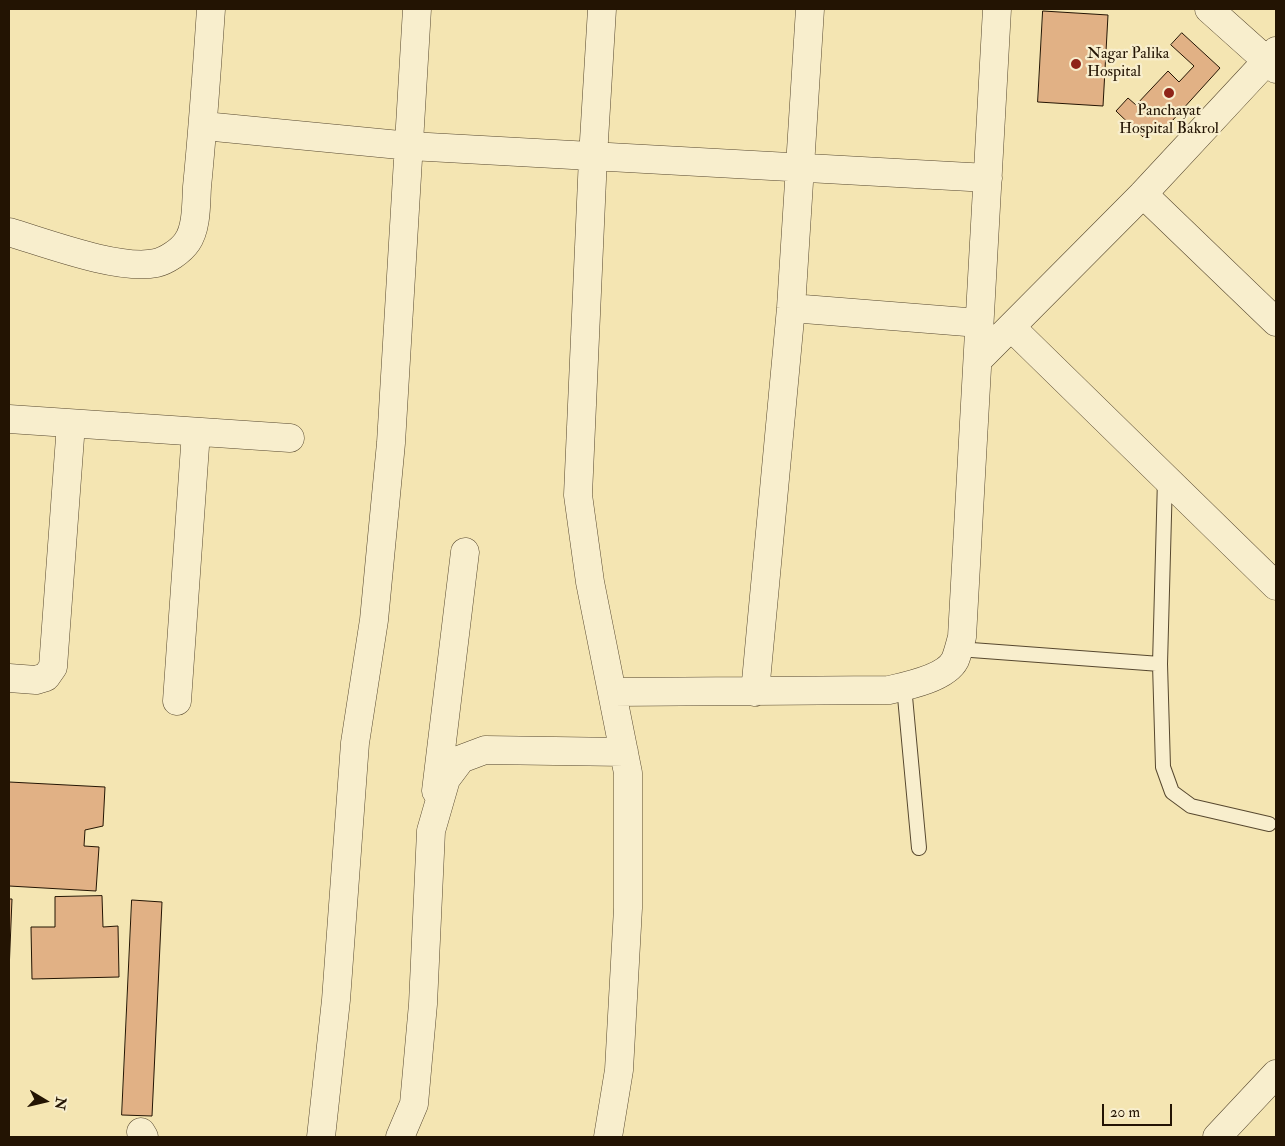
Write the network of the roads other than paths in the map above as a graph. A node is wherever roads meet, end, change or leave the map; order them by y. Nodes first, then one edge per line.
1 (211, 9) edge
2 (417, 9) edge
3 (602, 9) edge
4 (810, 9) edge
5 (997, 9) edge
6 (1209, 9) edge
7 (1273, 60) edge
8 (204, 126) junction
9 (410, 146) junction
10 (593, 157) junction
11 (801, 167) junction
12 (988, 178) junction
13 (1143, 194) junction
14 (9, 232) edge
15 (790, 308) junction
16 (1276, 322) edge
17 (979, 323) junction
18 (1012, 328) junction
19 (978, 360) junction
20 (9, 419) edge
21 (70, 424) junction
22 (196, 432) junction
23 (290, 438) dead end
24 (1165, 478) junction
25 (465, 552) dead end
26 (1276, 586) edge
27 (958, 649) junction
28 (1160, 664) junction
29 (9, 678) edge
30 (904, 686) junction
31 (613, 692) junction
32 (755, 692) junction
33 (177, 701) dead end
34 (624, 752) junction
35 (1269, 824) dead end
36 (431, 831) junction
37 (919, 848) dead end
38 (1276, 1074) edge
39 (320, 1137) edge
40 (400, 1137) edge
41 (608, 1137) edge
42 (1217, 1137) edge

1 - 8 street
2 - 9 street
3 - 10 street
4 - 11 street
5 - 12 street
6 - 7 street
7 - 13 street
8 - 9 street
8 - 14 street
9 - 10 street
9 - 39 street
10 - 11 street
10 - 31 street
11 - 12 street
11 - 15 street
12 - 17 street
13 - 16 street
13 - 18 street
15 - 17 street
15 - 32 street
17 - 19 street
18 - 19 street
18 - 24 street
19 - 27 street
20 - 21 street
21 - 22 street
21 - 29 street
22 - 23 street
22 - 33 street
24 - 26 street
24 - 28 lane
25 - 36 street
27 - 28 lane
27 - 30 street
28 - 35 lane
30 - 32 street
30 - 37 lane
31 - 32 street
31 - 34 street
34 - 36 street
34 - 41 street
36 - 40 street
38 - 42 street

